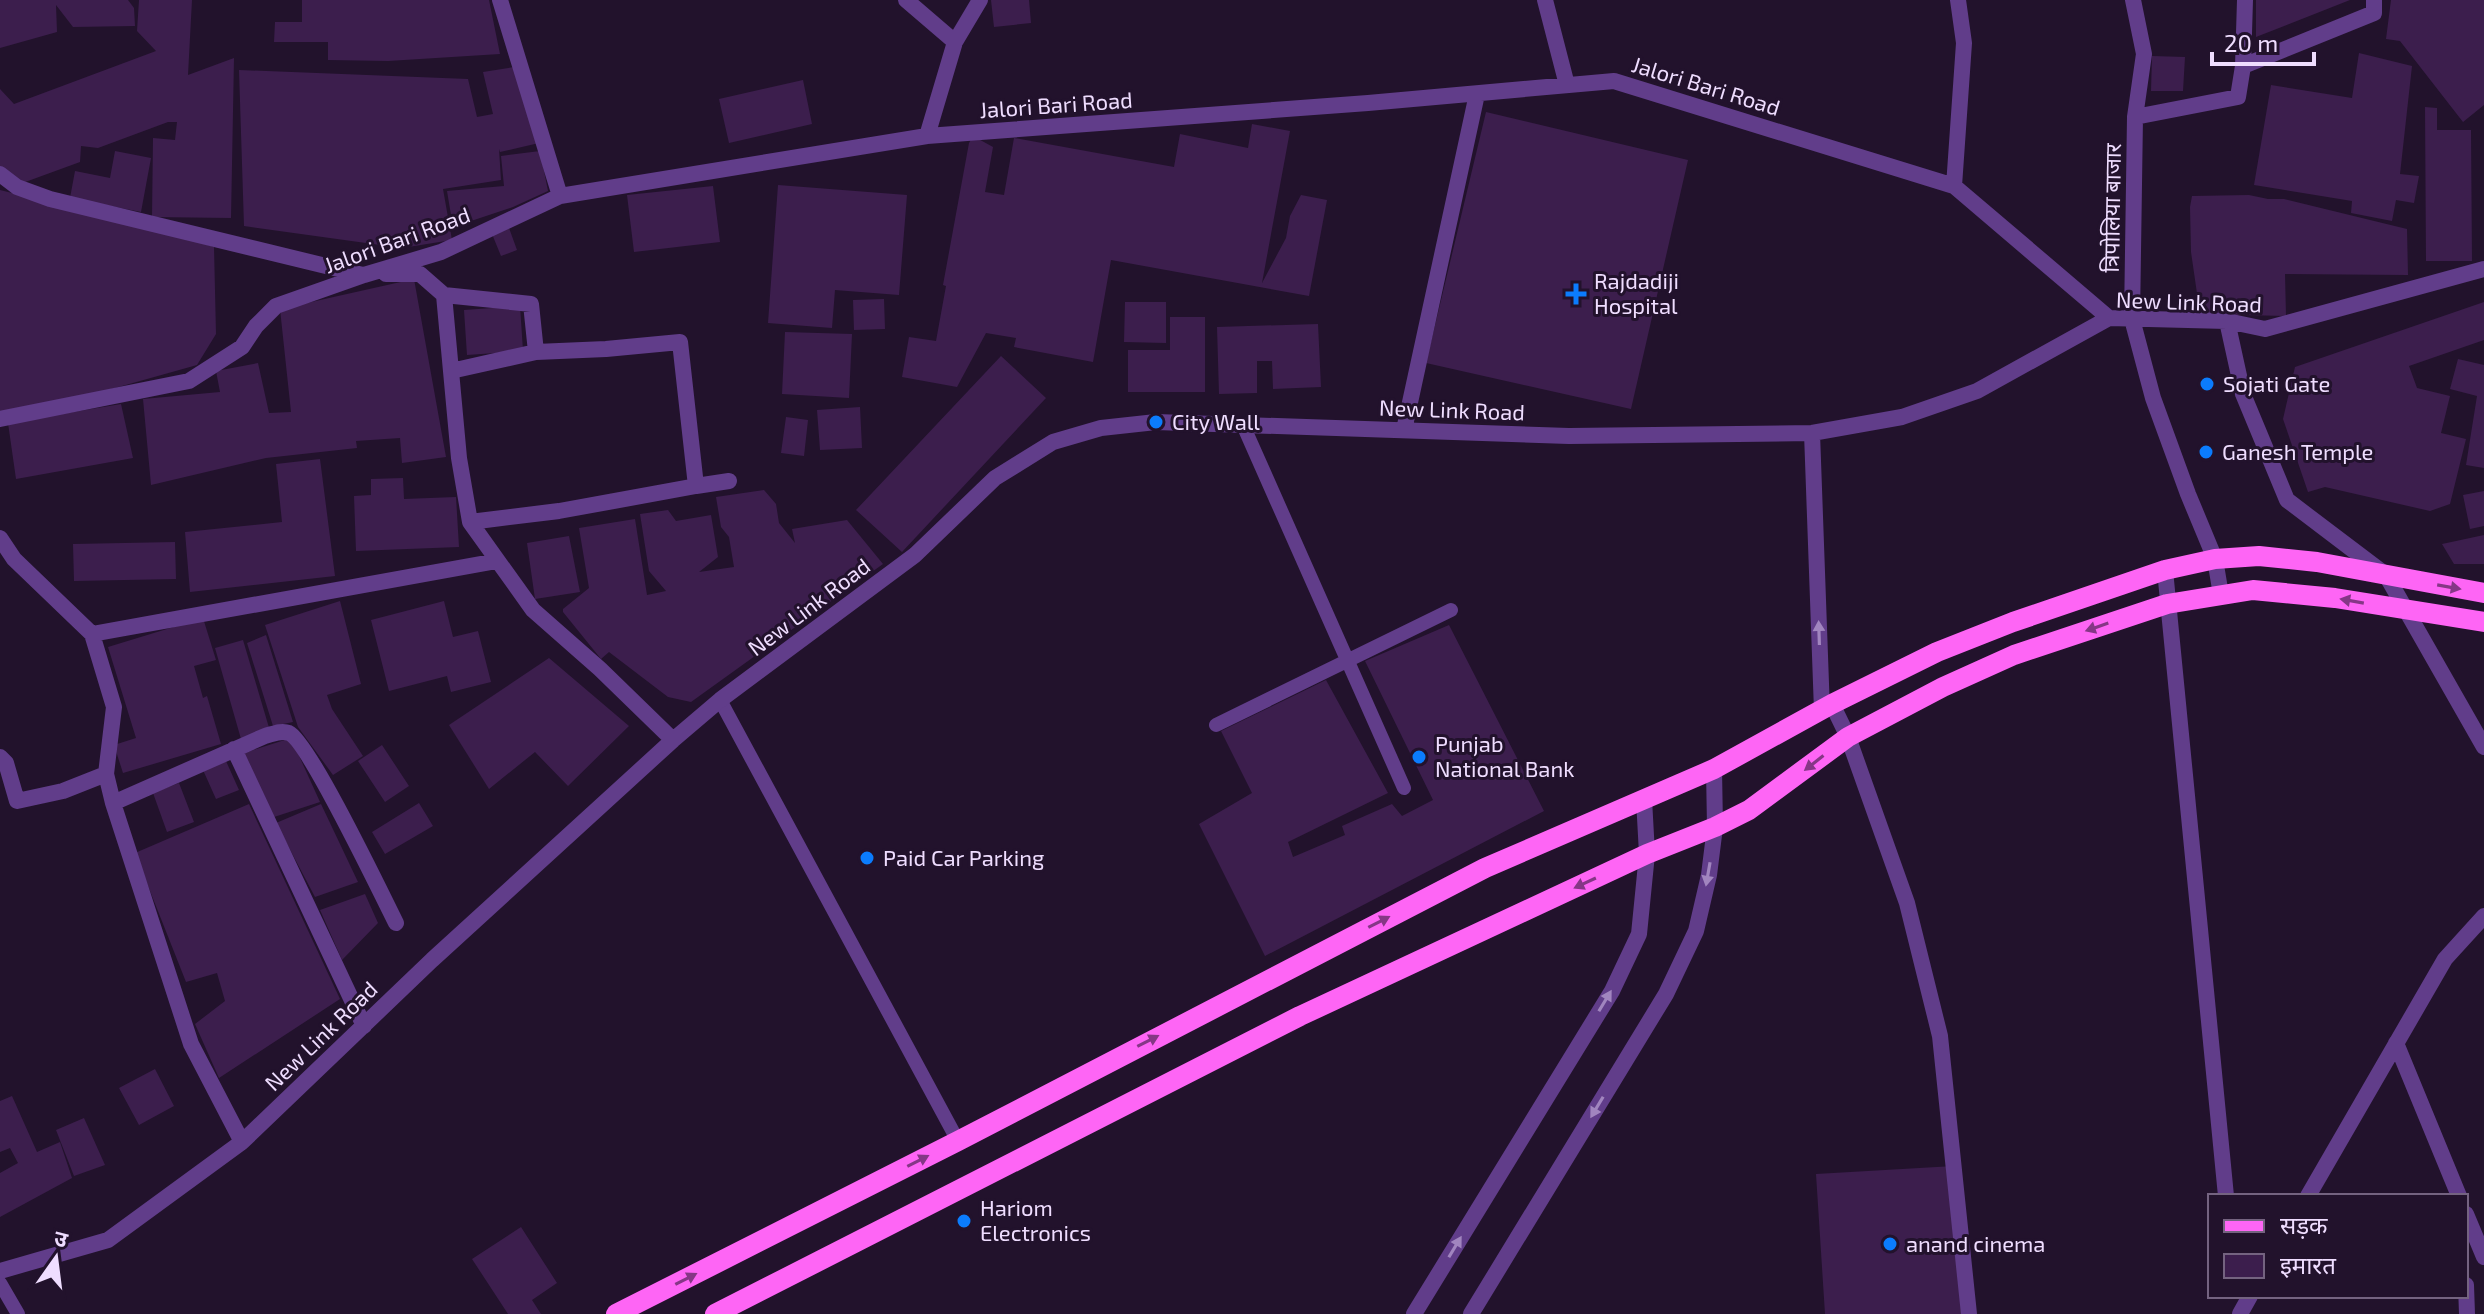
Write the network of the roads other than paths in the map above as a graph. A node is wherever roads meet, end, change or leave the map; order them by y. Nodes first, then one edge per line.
1 (500, 0) edge
2 (906, 0) edge
3 (980, 0) edge
4 (1545, 0) edge
5 (1958, 0) edge
6 (2133, 0) edge
7 (2245, 0) edge
8 (2374, 0) edge
9 (955, 42) junction
10 (2243, 66) junction
11 (1567, 85) junction
12 (1477, 94) junction
13 (2135, 117) junction
14 (927, 136) junction
15 (0, 174) edge
16 (1954, 186) junction
17 (560, 196) junction
18 (2484, 269) edge
19 (364, 275) junction
20 (444, 295) junction
21 (2109, 318) junction
22 (2132, 319) junction
23 (2227, 321) junction
24 (536, 352) junction
25 (451, 371) junction
26 (0, 419) edge
27 (1243, 425) junction
28 (1404, 430) junction
29 (1812, 433) junction
30 (729, 481) dead end
31 (696, 486) junction
32 (470, 522) junction
33 (0, 538) edge
34 (2215, 559) junction
35 (497, 561) junction
36 (2165, 570) junction
37 (2386, 575) junction
38 (2484, 593) edge
39 (2221, 595) junction
40 (2167, 604) junction
41 (1451, 610) dead end
42 (2407, 610) junction
43 (2484, 622) edge
44 (92, 634) junction
45 (1348, 661) junction
46 (720, 700) junction
47 (1827, 707) junction
48 (1216, 725) dead end
49 (1848, 737) junction
50 (673, 740) junction
51 (2484, 747) edge
52 (234, 749) junction
53 (0, 757) edge
54 (1714, 769) junction
55 (106, 774) junction
56 (1404, 788) dead end
57 (1644, 799) junction
58 (113, 803) junction
59 (1715, 827) junction
60 (1647, 854) junction
61 (2484, 916) edge
62 (396, 923) dead end
63 (364, 1026) junction
64 (2396, 1043) junction
65 (958, 1141) junction
66 (242, 1142) junction
67 (2226, 1194) edge
68 (2309, 1194) edge
69 (2458, 1194) edge
70 (2468, 1219) edge
71 (2484, 1257) edge
72 (1, 1272) edge
73 (18, 1314) edge
74 (616, 1314) edge
75 (715, 1314) edge
76 (1414, 1314) edge
77 (1471, 1314) edge
78 (1969, 1314) edge

1 - 17 street
2 - 9 street
3 - 9 street
4 - 11 street
5 - 16 street
6 - 13 street, त्रिपोलिया बाजार
7 - 10 street
8 - 10 street
9 - 14 street
10 - 13 street
11 - 12 street, Jalori Bari Road
11 - 16 street, Jalori Bari Road
12 - 14 street, Jalori Bari Road
12 - 28 street
13 - 22 street, त्रिपोलिया बाजार
14 - 17 street, Jalori Bari Road
15 - 19 street
16 - 21 street, Jalori Bari Road
17 - 19 street, Jalori Bari Road
18 - 23 street, New Link Road
19 - 20 street
19 - 26 street, Jalori Bari Road
20 - 24 street
20 - 25 street
21 - 22 street, New Link Road
21 - 29 street, New Link Road
22 - 23 street, New Link Road
22 - 34 street, त्रिपोलिया बाजार
23 - 37 street
24 - 25 street
24 - 31 street
25 - 32 street
27 - 28 street, New Link Road
27 - 45 lane
27 - 46 street, New Link Road
28 - 29 street, New Link Road
47 -> 29 street
30 - 31 street
31 - 32 street
32 - 35 street
33 - 44 street
34 - 36 main road
34 - 37 main road
34 - 39 street, त्रिपोलिया बाजार
35 - 44 street
35 - 50 street
36 - 40 street
36 - 47 main road
37 -> 38 main road
37 - 42 street
39 - 40 main road
42 -> 39 main road
40 -> 49 main road
40 - 67 street
41 - 45 lane
42 - 43 main road
42 - 51 street
44 - 55 street
45 - 48 lane
45 - 56 lane
46 - 50 street, New Link Road
46 - 65 lane
47 - 49 street
47 - 54 main road
49 -> 59 main road
49 - 78 street
50 - 63 street, New Link Road
52 - 58 street
52 - 62 street
52 - 63 street
53 - 55 street
54 - 57 main road
54 - 59 street
55 - 58 street
57 - 60 street
65 -> 57 main road
58 - 66 street
59 - 60 main road
59 -> 77 street
60 -> 75 main road
76 -> 60 street
61 - 64 street
63 - 66 street, New Link Road
64 - 68 street
64 - 69 street
74 -> 65 main road
66 - 72 street, New Link Road
70 - 71 street
72 - 73 lane

